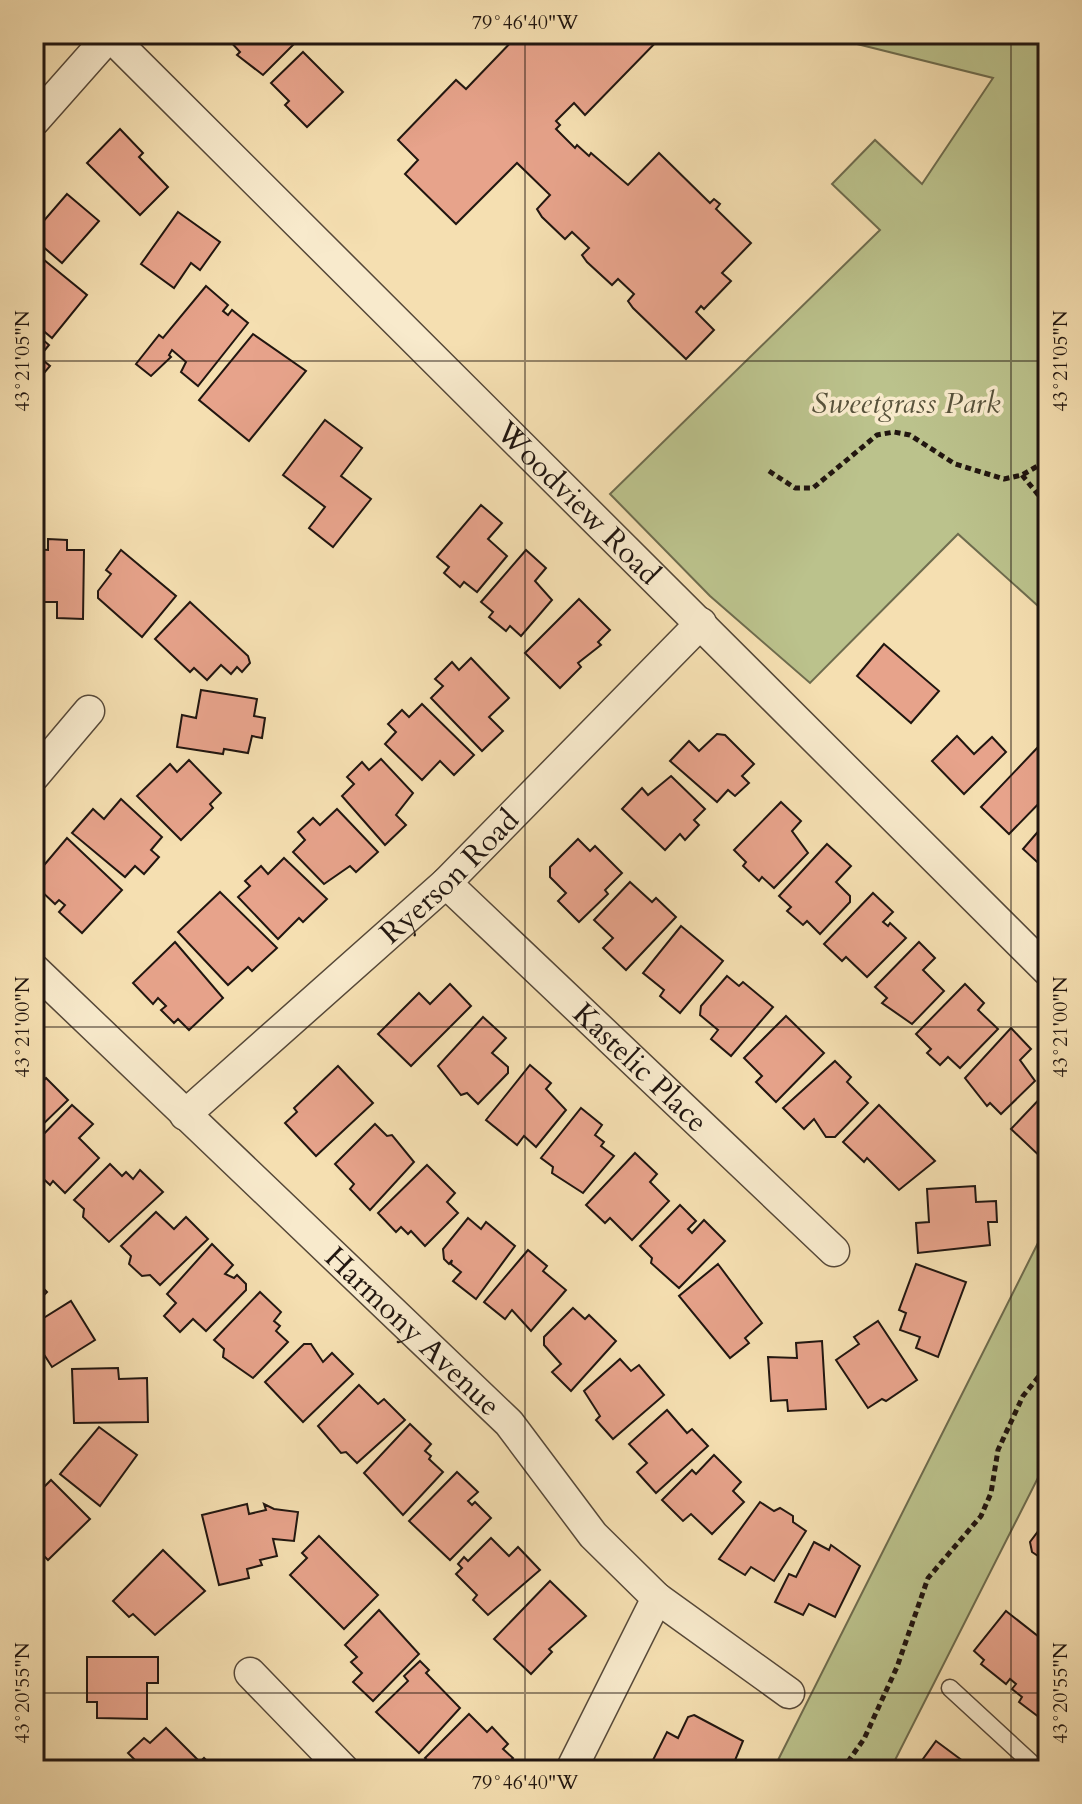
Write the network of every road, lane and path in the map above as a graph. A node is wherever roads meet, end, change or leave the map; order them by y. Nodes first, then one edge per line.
1 (109, 35) edge
2 (34, 121) edge
3 (1048, 460) edge
4 (769, 471) dead end
5 (1022, 475) junction
6 (1048, 494) edge
7 (701, 623) junction
8 (89, 711) dead end
9 (34, 776) edge
10 (446, 883) junction
11 (34, 969) edge
12 (1048, 971) edge
13 (185, 1115) junction
14 (834, 1251) dead end
15 (1048, 1365) edge
16 (657, 1598) junction
17 (250, 1673) dead end
18 (950, 1688) dead end
19 (789, 1693) dead end
20 (344, 1770) edge
21 (571, 1770) edge
22 (842, 1770) edge
23 (1039, 1770) edge

1 - 2 street
1 - 7 street, Woodview Road
3 - 5 path
4 - 5 path
5 - 6 path
7 - 10 street, Ryerson Road
7 - 12 street, Woodview Road
8 - 9 street
10 - 13 street, Ryerson Road
10 - 14 street, Kastelic Place
11 - 13 street, Harmony Avenue
13 - 16 street, Harmony Avenue
15 - 22 path
16 - 19 street, Harmony Avenue
16 - 21 street
17 - 20 street
18 - 23 lane

